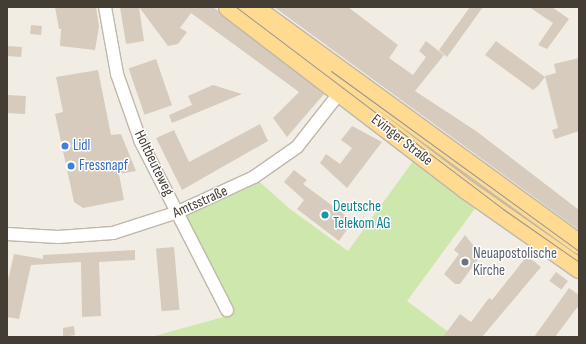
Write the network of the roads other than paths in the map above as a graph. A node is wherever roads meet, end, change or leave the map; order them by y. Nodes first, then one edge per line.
1 (104, 7) edge
2 (228, 7) edge
3 (253, 7) edge
4 (346, 85) junction
5 (178, 212) junction
6 (7, 234) edge
7 (579, 244) edge
8 (579, 268) edge
9 (227, 310) dead end

1 - 5 street, Holtbeuteweg
2 - 4 main road, Evinger Straße
3 - 4 main road, Evinger Straße
4 - 5 street, Amtsstraße
4 - 7 main road, Evinger Straße
4 - 8 main road, Evinger Straße
5 - 6 street, Amtsstraße
5 - 9 street, Holtbeuteweg

